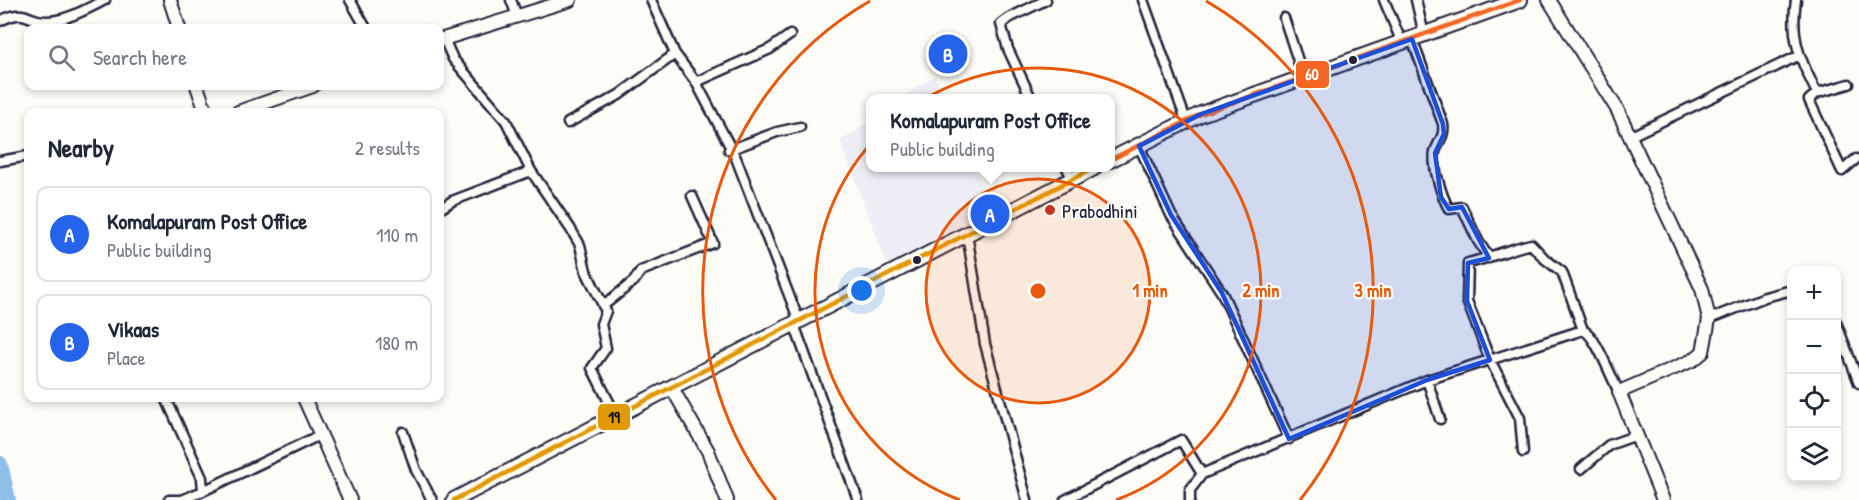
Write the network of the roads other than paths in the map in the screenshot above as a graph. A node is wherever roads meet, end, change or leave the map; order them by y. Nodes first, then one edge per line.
1 (105, 0) edge
2 (170, 0) edge
3 (350, 0) edge
4 (511, 0) edge
5 (570, 0) edge
6 (651, 0) edge
7 (1143, 0) edge
8 (1384, 0) edge
9 (1416, 0) edge
10 (1520, 0) edge
11 (1549, 0) edge
12 (1797, 0) edge
13 (1043, 1) edge
14 (517, 16) junction
15 (1284, 18) dead end
16 (0, 21) edge
17 (178, 24) edge
18 (364, 24) edge
19 (790, 35) dead end
20 (444, 39) edge
21 (1413, 39) junction
22 (444, 43) edge
23 (675, 54) junction
24 (1798, 56) junction
25 (1304, 78) junction
26 (696, 82) junction
27 (1849, 84) dead end
28 (198, 90) edge
29 (301, 90) edge
30 (1817, 93) junction
31 (1029, 94) edge
32 (205, 108) edge
33 (250, 108) edge
34 (568, 123) dead end
35 (1187, 123) junction
36 (800, 127) dead end
37 (1631, 136) junction
38 (1139, 146) junction
39 (729, 150) junction
40 (24, 157) edge
41 (1115, 158) edge
42 (1856, 159) dead end
43 (0, 161) edge
44 (531, 171) junction
45 (1069, 173) edge
46 (692, 196) dead end
47 (444, 206) edge
48 (967, 234) junction
49 (1490, 258) junction
50 (1787, 291) edge
51 (603, 306) junction
52 (1709, 319) junction
53 (796, 323) junction
54 (1583, 330) junction
55 (1841, 335) edge
56 (1490, 360) junction
57 (1427, 380) junction
58 (1859, 383) edge
59 (672, 388) junction
60 (1619, 392) junction
61 (168, 402) edge
62 (306, 402) edge
63 (616, 416) junction
64 (1440, 419) dead end
65 (403, 432) dead end
66 (320, 435) junction
67 (1637, 435) junction
68 (1289, 439) junction
69 (1523, 452) dead end
70 (1581, 469) dead end
71 (1202, 474) junction
72 (203, 491) junction
73 (169, 500) edge
74 (350, 500) edge
75 (432, 500) edge
76 (454, 500) edge
77 (727, 500) edge
78 (858, 500) edge
79 (1027, 500) edge
80 (1065, 500) edge
81 (1190, 500) edge
82 (1663, 500) edge

1 - 16 street
2 - 17 main road
3 - 18 street
4 - 14 street
5 - 14 main road
6 - 23 street
7 - 35 street
8 - 21 street
9 - 21 street
10 - 21 main road
11 - 37 main road
12 - 24 street
13 - 31 street
14 - 20 main road
15 - 25 street
19 - 26 street
21 - 25 main road
21 - 49 street
22 - 44 street
23 - 26 street
23 - 34 street
24 - 30 street
24 - 37 street
25 - 35 main road
26 - 39 street
27 - 30 street
28 - 32 main road
29 - 33 main road
30 - 42 street
35 - 38 main road
36 - 39 street
37 - 52 main road
38 - 41 main road
38 - 68 street
39 - 53 street
40 - 43 street
44 - 47 street
44 - 51 street
45 - 48 main road
46 - 51 street
48 - 53 main road
48 - 79 street
49 - 54 street
49 - 56 street
50 - 52 street
51 - 63 street
52 - 60 main road
53 - 59 main road
53 - 78 street
54 - 56 street
54 - 60 street
55 - 58 street
56 - 57 street
56 - 69 street
57 - 64 street
57 - 68 street
59 - 63 main road
59 - 77 main road
60 - 67 main road
61 - 72 street
62 - 66 main road
63 - 76 main road
65 - 75 street
66 - 72 street
66 - 74 main road
67 - 70 street
67 - 82 main road
68 - 71 street
71 - 80 street
71 - 81 street
72 - 73 street

